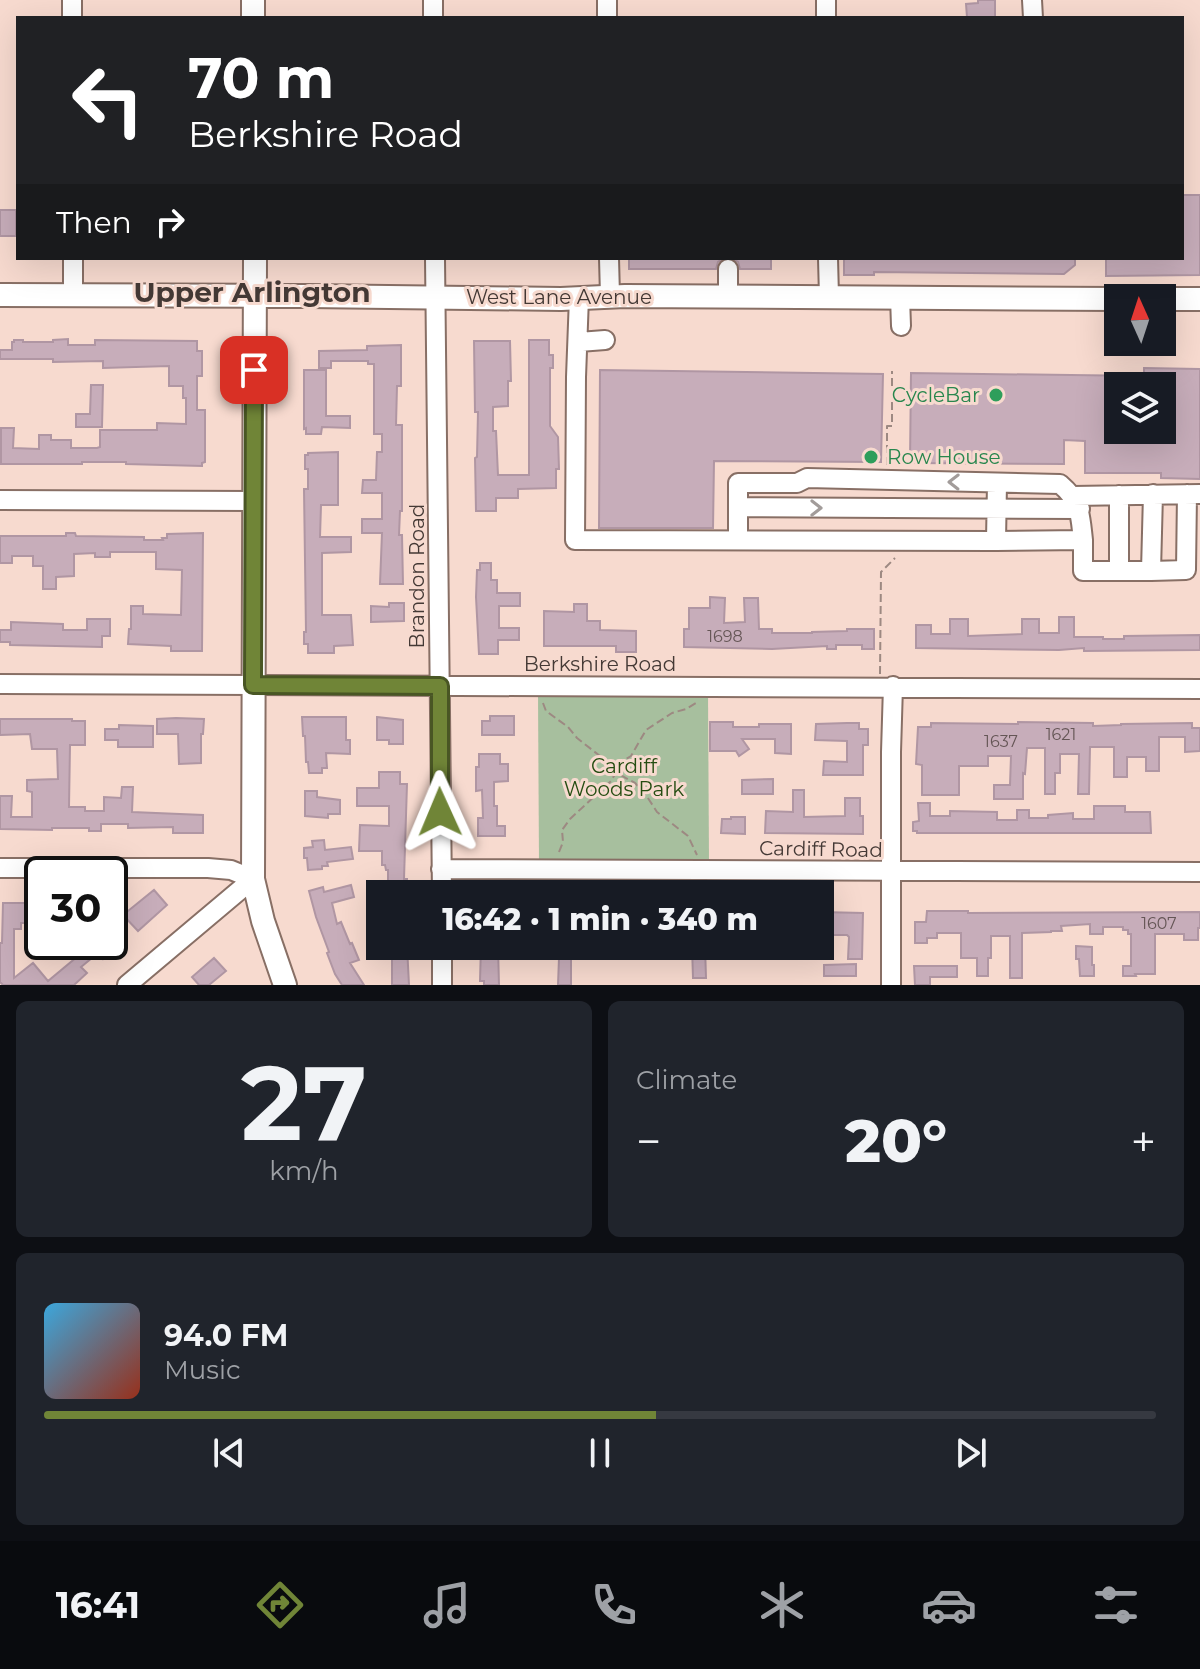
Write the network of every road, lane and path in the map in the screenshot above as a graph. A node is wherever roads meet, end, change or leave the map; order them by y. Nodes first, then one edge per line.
1 (73, 260) edge
2 (255, 260) edge
3 (435, 260) edge
4 (609, 260) edge
5 (828, 260) edge
6 (728, 269) dead end
7 (0, 295) edge
8 (73, 295) junction
9 (255, 295) junction
10 (610, 296) junction
11 (437, 297) junction
12 (579, 297) junction
13 (728, 297) junction
14 (829, 297) junction
15 (900, 297) junction
16 (1104, 299) edge
17 (1176, 299) edge
18 (1200, 299) edge
19 (901, 326) dead end
20 (605, 340) dead end
21 (579, 342) junction
22 (997, 483) junction
23 (1153, 494) junction
24 (1194, 494) edge
25 (1119, 495) junction
26 (1071, 496) junction
27 (0, 500) edge
28 (253, 501) junction
29 (738, 507) junction
30 (996, 509) junction
31 (738, 540) junction
32 (1083, 540) junction
33 (996, 541) junction
34 (1193, 570) edge
35 (1119, 571) junction
36 (1151, 571) junction
37 (0, 684) edge
38 (253, 685) junction
39 (440, 686) junction
40 (893, 686) junction
41 (1200, 689) edge
42 (543, 697) dead end
43 (699, 698) dead end
44 (617, 773) junction
45 (557, 857) dead end
46 (698, 857) dead end
47 (0, 868) edge
48 (441, 869) junction
49 (891, 872) junction
50 (1200, 872) edge
51 (253, 879) junction
52 (441, 880) edge
53 (442, 960) edge
54 (127, 985) edge
55 (285, 985) edge
56 (442, 985) edge
57 (891, 985) edge

1 - 8 street
2 - 9 main road
3 - 11 street, Brandon Road
4 - 10 street
5 - 14 street
6 - 13 street
7 - 8 main road, West Lane Avenue
8 - 9 main road, West Lane Avenue
9 - 11 main road, West Lane Avenue
9 - 28 main road
10 - 12 main road, West Lane Avenue
10 - 13 main road, West Lane Avenue
11 - 12 main road, West Lane Avenue
11 - 39 street, Brandon Road
12 - 21 street
13 - 14 main road, West Lane Avenue
14 - 15 main road, West Lane Avenue
15 - 16 main road, West Lane Avenue
15 - 19 street
17 - 18 main road
20 - 21 street
21 - 31 street
22 - 26 street
22 -> 29 street
22 - 30 street
23 - 24 street
23 - 25 street
23 - 36 street
24 - 34 street
25 - 26 street
25 - 35 street
26 - 30 street
26 - 32 street
27 - 28 street
28 - 38 main road
29 -> 30 street
29 - 31 street
30 - 33 street
31 - 33 street
32 - 33 street
32 - 35 street
34 - 36 street
35 - 36 street
37 - 38 street, Berkshire Road
38 - 39 street, Berkshire Road
38 - 51 main road
39 - 40 street, Berkshire Road
39 - 48 street, Brandon Road
40 - 41 street, Berkshire Road
40 - 49 street
42 - 44 path
43 - 44 path
44 - 45 path
44 - 46 path
47 - 51 street
48 - 49 street, Cardiff Road
48 - 52 street, Brandon Road
49 - 50 street, Cardiff Road
49 - 57 street
51 - 54 street
51 - 55 main road
53 - 56 street

